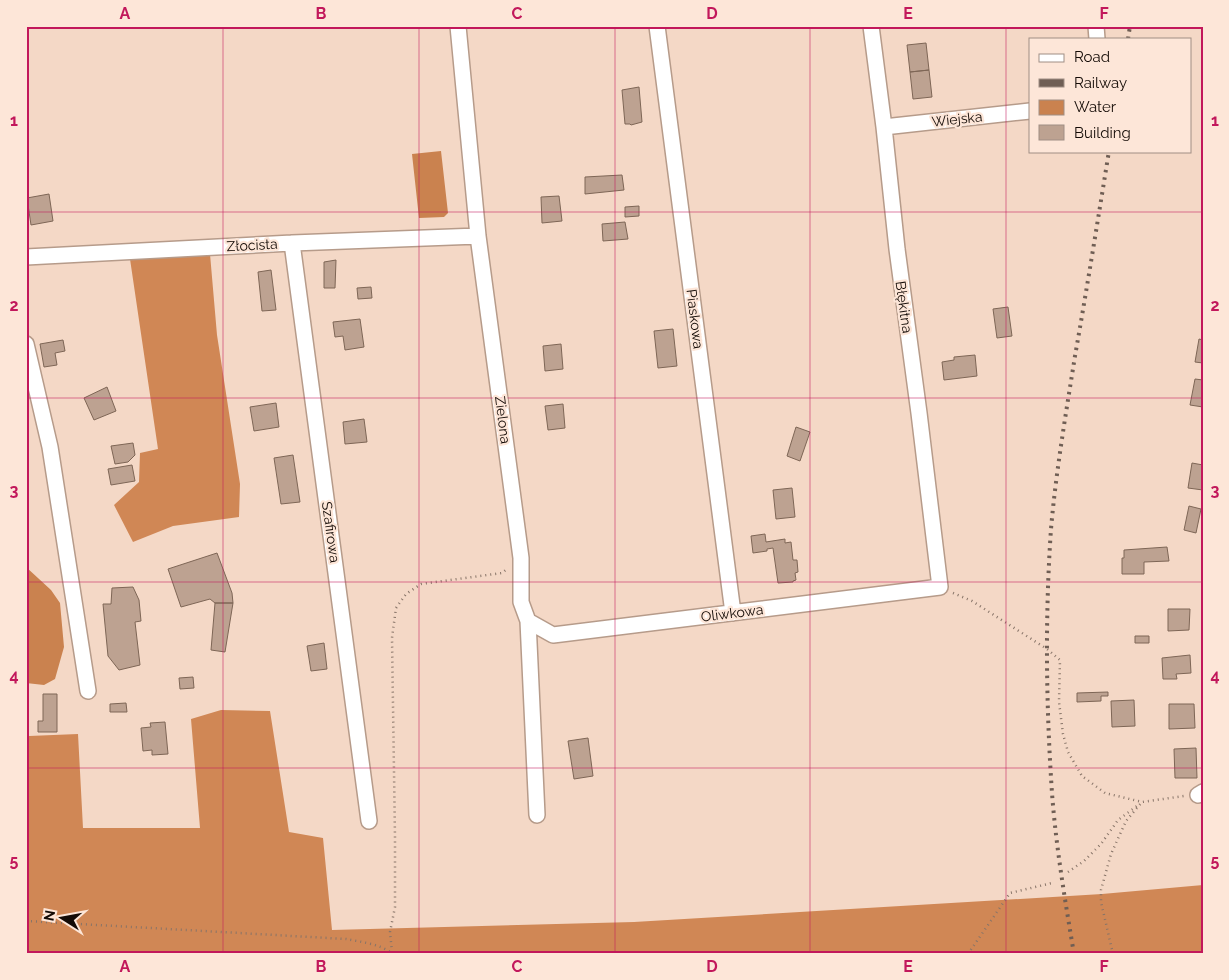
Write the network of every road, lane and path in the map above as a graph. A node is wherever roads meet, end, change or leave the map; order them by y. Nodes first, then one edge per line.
1 (458, 26) edge
2 (657, 26) edge
3 (871, 26) edge
4 (1029, 112) edge
5 (884, 127) junction
6 (478, 236) junction
7 (292, 243) junction
8 (26, 257) edge
9 (26, 344) edge
10 (521, 558) junction
11 (940, 587) junction
12 (733, 613) junction
13 (528, 621) junction
14 (88, 691) dead end
15 (1200, 793) edge
16 (1142, 802) junction
17 (537, 815) dead end
18 (369, 821) dead end
19 (1068, 872) dead end
20 (1052, 883) dead end
21 (26, 921) edge
22 (392, 953) edge
23 (968, 954) edge
24 (1113, 954) edge

1 - 6 street, Zielona
2 - 12 street, Piaskowa
3 - 5 street, Błękitna
4 - 5 street, Wiejska
5 - 11 street, Błękitna
6 - 7 street, Złocista
6 - 10 street, Zielona
7 - 8 street, Złocista
7 - 18 street, Szafirowa
9 - 14 street
10 - 13 street, Zielona
10 - 22 path
11 - 12 street, Oliwkowa
11 - 16 path
12 - 13 street, Oliwkowa
13 - 17 street, Zielona
15 - 16 path
16 - 19 path
16 - 24 path
20 - 23 path
21 - 22 path

